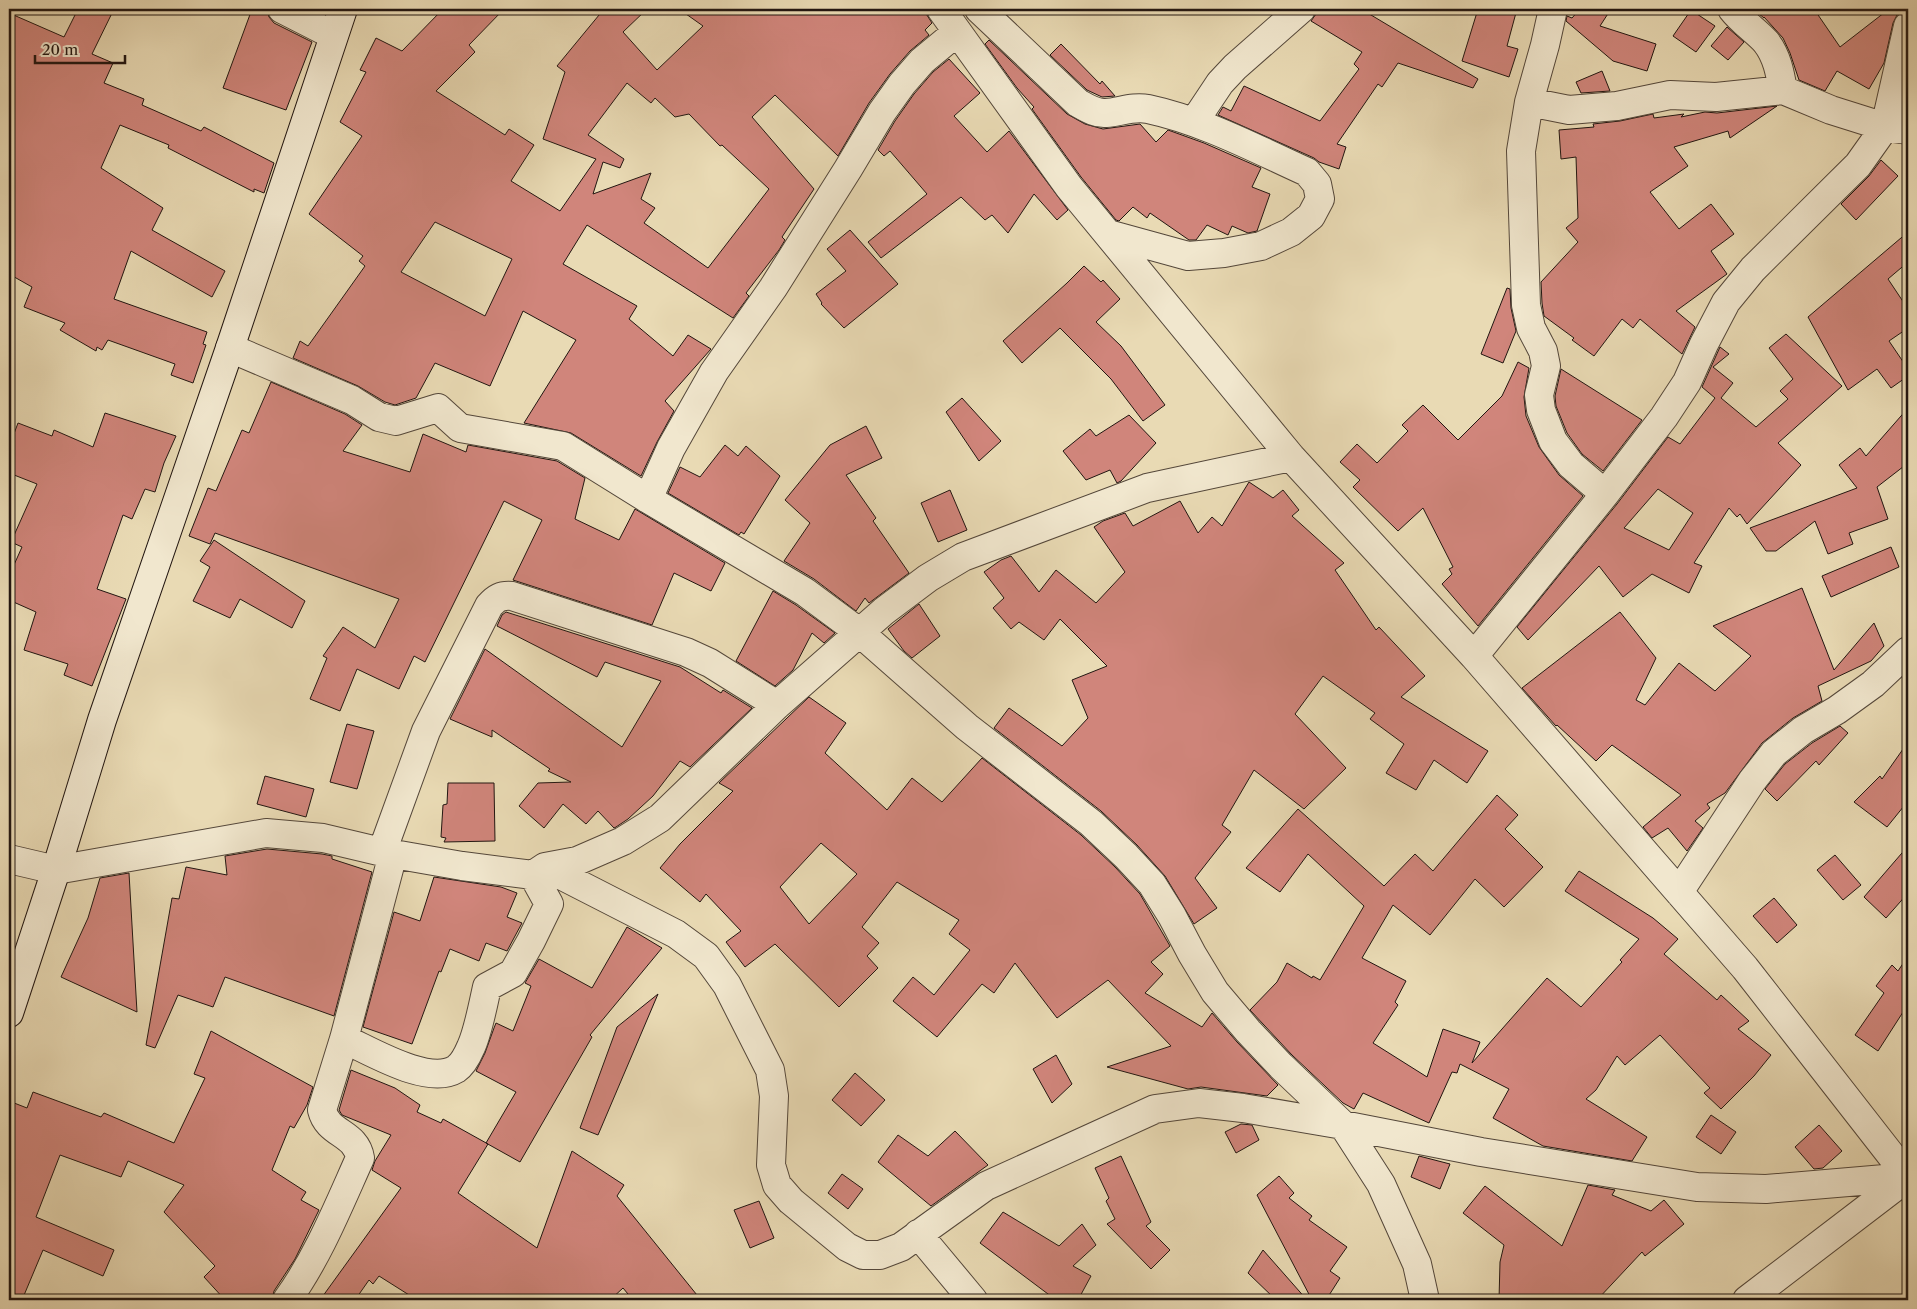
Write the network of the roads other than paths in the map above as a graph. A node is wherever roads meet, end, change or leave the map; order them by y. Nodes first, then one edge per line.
1 (282, 9) edge
2 (342, 9) edge
3 (979, 9) edge
4 (1301, 9) edge
5 (1553, 9) edge
6 (1732, 9) edge
7 (955, 19) edge
8 (1908, 26) edge
9 (333, 35) junction
10 (1783, 90) junction
11 (1529, 102) junction
12 (1194, 122) junction
13 (1897, 128) edge
14 (1108, 234) junction
15 (230, 348) junction
16 (1291, 457) junction
17 (1605, 494) junction
18 (648, 499) junction
19 (859, 632) junction
20 (1908, 651) edge
21 (1474, 656) junction
22 (777, 706) junction
23 (388, 853) junction
24 (9, 859) edge
25 (56, 870) junction
26 (539, 871) junction
27 (1679, 892) junction
28 (9, 1013) edge
29 (344, 1039) junction
30 (1342, 1125) junction
31 (1908, 1177) edge
32 (918, 1234) junction
33 (287, 1300) edge
34 (973, 1300) edge
35 (1425, 1300) edge
36 (1747, 1300) edge

1 - 9 street
2 - 9 street
3 - 12 street
4 - 12 street
5 - 11 street
6 - 10 street
7 - 14 street
7 - 18 street
8 - 13 street
9 - 15 street
10 - 11 street
10 - 13 street
11 - 17 street
12 - 14 street
13 - 17 street
14 - 16 street
15 - 18 street
15 - 25 street
16 - 19 street
16 - 21 street
17 - 21 street
18 - 19 street
19 - 22 street
19 - 30 street
20 - 27 street
21 - 27 street
22 - 23 street
22 - 26 street
23 - 25 street
23 - 26 street
23 - 29 street
24 - 25 street
25 - 28 street
26 - 29 street
26 - 32 street
27 - 31 street
29 - 33 street
30 - 31 street
30 - 32 street
30 - 35 street
31 - 36 street
32 - 34 street

